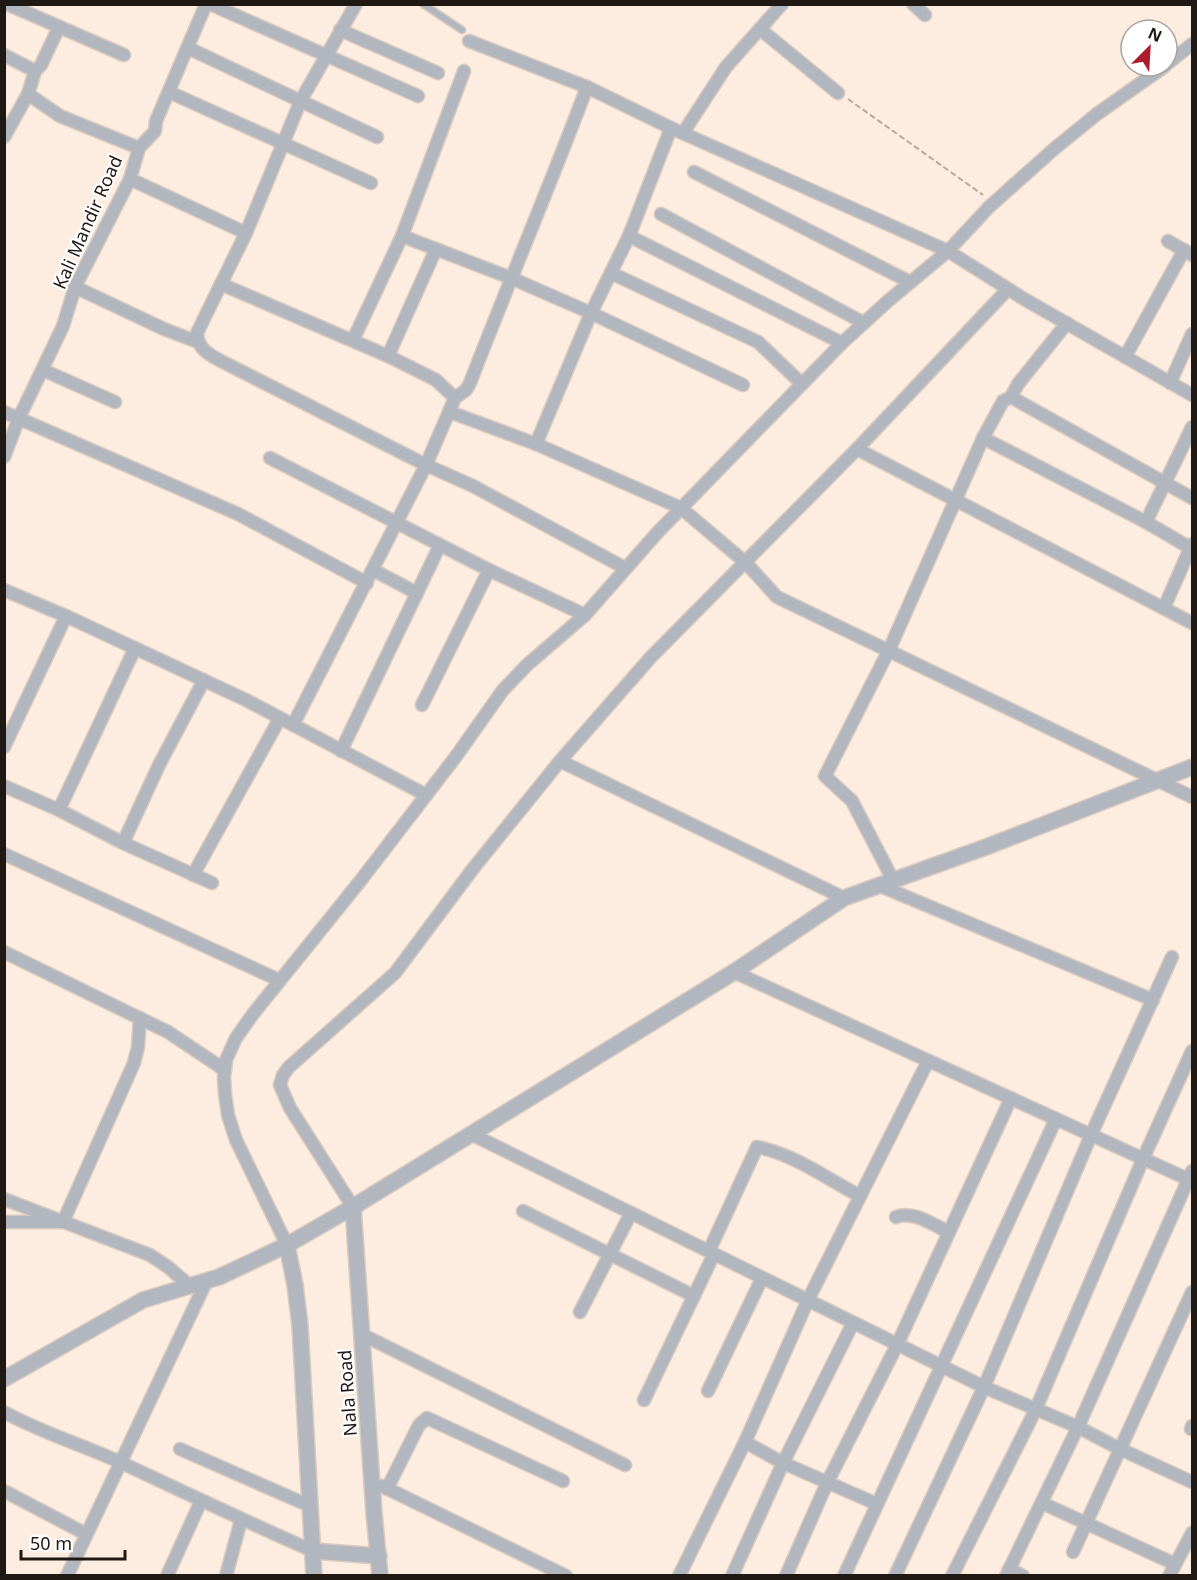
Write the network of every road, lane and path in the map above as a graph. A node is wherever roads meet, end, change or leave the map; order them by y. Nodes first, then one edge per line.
1 (8, 4) edge
2 (206, 4) edge
3 (210, 4) edge
4 (356, 4) edge
5 (423, 4) edge
6 (782, 4) edge
7 (913, 4) edge
8 (925, 15) dead end
9 (59, 27) junction
10 (760, 29) junction
11 (340, 30) junction
12 (462, 30) dead end
13 (469, 41) dead end
14 (1192, 45) edge
15 (188, 48) junction
16 (326, 54) junction
17 (4, 55) edge
18 (124, 55) dead end
19 (1179, 55) edge
20 (35, 70) junction
21 (464, 71) dead end
22 (438, 74) dead end
23 (1148, 78) edge
24 (587, 87) junction
25 (169, 92) junction
26 (838, 93) joint
27 (28, 94) junction
28 (418, 96) dead end
29 (301, 100) junction
30 (677, 130) junction
31 (5, 134) edge
32 (377, 137) dead end
33 (282, 143) junction
34 (139, 148) junction
35 (694, 172) dead end
36 (130, 179) junction
37 (371, 183) dead end
38 (994, 202) junction
39 (661, 214) dead end
40 (246, 233) junction
41 (402, 236) junction
42 (628, 236) junction
43 (1167, 240) dead end
44 (436, 249) junction
45 (948, 251) junction
46 (1188, 253) edge
47 (611, 273) junction
48 (511, 278) junction
49 (910, 282) junction
50 (221, 284) junction
51 (75, 287) junction
52 (1008, 289) junction
53 (591, 313) junction
54 (864, 323) junction
55 (1066, 323) junction
56 (1192, 334) edge
57 (353, 340) junction
58 (198, 342) junction
59 (842, 343) junction
60 (388, 356) junction
61 (1125, 357) junction
62 (44, 370) junction
63 (1170, 383) junction
64 (802, 384) junction
65 (743, 385) dead end
66 (1192, 395) edge
67 (1011, 397) junction
68 (455, 398) junction
69 (115, 402) dead end
70 (4, 412) edge
71 (450, 412) junction
72 (19, 418) junction
73 (1192, 427) edge
74 (983, 438) junction
75 (536, 444) junction
76 (857, 449) junction
77 (4, 457) edge
78 (270, 458) dead end
79 (426, 465) junction
80 (1164, 483) junction
81 (1192, 498) edge
82 (955, 501) junction
83 (681, 508) junction
84 (397, 522) junction
85 (1146, 522) junction
86 (440, 545) junction
87 (1192, 547) edge
88 (746, 563) junction
89 (625, 568) junction
90 (373, 570) junction
91 (489, 570) junction
92 (367, 583) junction
93 (4, 590) edge
94 (417, 593) junction
95 (1164, 608) junction
96 (585, 615) junction
97 (66, 616) junction
98 (1192, 623) edge
99 (135, 648) junction
100 (889, 650) junction
101 (204, 680) junction
102 (422, 705) dead end
103 (279, 718) junction
104 (293, 725) junction
105 (4, 747) edge
106 (341, 751) junction
107 (560, 760) junction
108 (1192, 767) edge
109 (1161, 780) junction
110 (4, 786) edge
111 (426, 795) junction
112 (1192, 796) edge
113 (59, 810) junction
114 (123, 843) junction
115 (4, 854) edge
116 (193, 875) junction
117 (893, 880) junction
118 (212, 883) dead end
119 (878, 885) junction
120 (844, 898) junction
121 (4, 952) edge
122 (1172, 957) dead end
123 (734, 972) junction
124 (279, 980) junction
125 (1153, 1000) junction
126 (140, 1018) junction
127 (1192, 1052) edge
128 (928, 1061) junction
129 (225, 1070) junction
130 (1011, 1098) junction
131 (1056, 1119) junction
132 (471, 1134) junction
133 (1091, 1135) junction
134 (1143, 1158) junction
135 (1191, 1177) edge
136 (860, 1196) junction
137 (4, 1199) edge
138 (348, 1211) junction
139 (523, 1211) dead end
140 (631, 1214) junction
141 (896, 1217) dead end
142 (4, 1222) edge
143 (63, 1222) junction
144 (949, 1232) junction
145 (291, 1243) junction
146 (714, 1254) junction
147 (609, 1255) junction
148 (762, 1278) junction
149 (206, 1281) junction
150 (190, 1286) junction
151 (1192, 1292) edge
152 (694, 1296) junction
153 (808, 1300) junction
154 (580, 1312) dead end
155 (853, 1323) junction
156 (363, 1335) junction
157 (897, 1345) junction
158 (940, 1366) junction
159 (4, 1379) edge
160 (984, 1387) junction
161 (708, 1391) dead end
162 (644, 1400) dead end
163 (1035, 1410) junction
164 (4, 1412) edge
165 (1078, 1427) junction
166 (745, 1442) junction
167 (180, 1449) dead end
168 (1120, 1449) junction
169 (120, 1462) junction
170 (783, 1463) junction
171 (625, 1464) dead end
172 (563, 1481) dead end
173 (373, 1482) junction
174 (1192, 1482) edge
175 (827, 1483) junction
176 (387, 1489) junction
177 (4, 1491) edge
178 (201, 1501) junction
179 (1042, 1503) junction
180 (877, 1504) junction
181 (310, 1506) junction
182 (241, 1520) junction
183 (1086, 1523) junction
184 (1192, 1533) edge
185 (86, 1534) junction
186 (313, 1551) junction
187 (1073, 1552) dead end
188 (374, 1555) junction
189 (1172, 1570) edge
190 (1008, 1572) edge
191 (67, 1575) edge
192 (167, 1575) edge
193 (226, 1575) edge
194 (314, 1575) edge
195 (380, 1575) edge
196 (566, 1575) edge
197 (679, 1575) edge
198 (732, 1575) edge
199 (786, 1575) edge
200 (844, 1575) edge
201 (895, 1575) edge
202 (952, 1575) edge
203 (1023, 1575) edge

1 - 9 street
2 - 15 street, Kali Mandir Road
3 - 16 street
4 - 11 street
5 - 12 lane
6 - 10 street
7 - 8 street
9 - 18 street
9 - 20 street
10 - 26 street
10 - 30 street
11 - 16 street
11 - 22 street
13 - 24 street
14 - 19 street
15 - 25 street, Kali Mandir Road
15 - 29 street
16 - 28 street
16 - 29 street
17 - 20 street
20 - 27 street
21 - 41 street
23 - 38 street
24 - 30 street
24 - 48 street
25 - 33 street
25 - 34 street, Kali Mandir Road
26 - 38 path
27 - 31 street
27 - 34 street
29 - 32 street
29 - 33 street
30 - 42 street
30 - 45 street
33 - 37 street
33 - 40 street
34 - 36 street, Kali Mandir Road
35 - 49 street
36 - 40 street
36 - 51 street, Kali Mandir Road
38 - 45 street
39 - 54 street
40 - 50 street
41 - 44 street
41 - 57 street
42 - 47 street
42 - 59 street
43 - 46 street
44 - 48 street
44 - 60 street
45 - 49 street
45 - 52 street
46 - 61 street
47 - 53 street
47 - 64 street
48 - 53 street
48 - 68 street
49 - 54 street
50 - 57 street
50 - 58 street
51 - 58 street
51 - 62 street, Kali Mandir Road
52 - 55 street
52 - 76 street
53 - 65 street
53 - 75 street
54 - 59 street
55 - 61 street
55 - 67 street
56 - 63 street
57 - 60 street
58 - 79 street
59 - 64 street
60 - 68 street
61 - 63 street
62 - 69 street
62 - 72 street, Kali Mandir Road
63 - 66 street
64 - 83 street
67 - 74 street
67 - 80 street
68 - 71 street
70 - 72 street
71 - 75 street
71 - 79 street
72 - 77 street, Kali Mandir Road
72 - 92 street
73 - 80 street
74 - 82 street
74 - 85 street
75 - 83 street
76 - 82 street
76 - 88 street
78 - 84 street
79 - 84 street
79 - 89 street
80 - 81 street
80 - 85 street
82 - 95 street
82 - 100 street
83 - 88 street
83 - 89 street
84 - 86 street
84 - 90 street
85 - 87 street
86 - 91 street
86 - 94 street
87 - 95 street
88 - 100 street
88 - 107 street
89 - 96 street
90 - 92 street
90 - 94 street
91 - 96 street
91 - 102 street
92 - 104 street
93 - 97 street
94 - 106 street
95 - 98 street
96 - 111 street
97 - 99 street
97 - 105 street
99 - 101 street
99 - 113 street
100 - 109 street
100 - 117 street
101 - 103 street
101 - 114 street
103 - 104 street
103 - 116 street
104 - 106 street
106 - 111 street
107 - 120 street
107 - 138 street
108 - 109 street
109 - 112 street
109 - 117 street
110 - 113 street
111 - 124 street
113 - 114 street
114 - 116 street
115 - 124 street
116 - 118 street
117 - 119 street
119 - 120 street
119 - 125 street
120 - 123 street
121 - 126 street
122 - 125 street
123 - 128 street
123 - 132 street
124 - 129 street
125 - 133 street
126 - 129 street
126 - 143 street
127 - 134 street
128 - 130 street
128 - 136 street
129 - 145 street
130 - 131 street
130 - 144 street
131 - 133 street
131 - 158 street
132 - 138 street
132 - 140 street
133 - 134 street
133 - 160 street
134 - 135 street
134 - 163 street
135 - 165 street
136 - 146 street
136 - 153 street
137 - 143 street
138 - 145 street
138 - 156 street, Nala Road
139 - 147 street
140 - 146 street
140 - 147 street
141 - 144 street
142 - 143 street
143 - 150 street
144 - 157 street
145 - 149 street
145 - 181 street
146 - 148 street
146 - 152 street
147 - 152 street
147 - 154 street
148 - 153 street
148 - 161 street
149 - 150 street
149 - 169 street
150 - 159 street
151 - 168 street
152 - 162 street
153 - 155 street
153 - 166 street
155 - 157 street
155 - 170 street
156 - 171 street
156 - 173 street, Nala Road
157 - 158 street
157 - 175 street
158 - 160 street
158 - 180 street
160 - 163 street
160 - 201 street
163 - 165 street
163 - 202 street
164 - 169 street
165 - 168 street
165 - 179 street
166 - 170 street
166 - 197 street
167 - 181 street
168 - 174 street
168 - 183 street
169 - 178 street
169 - 185 street
170 - 175 street
170 - 198 street
172 - 176 street
173 - 176 street
173 - 188 street, Nala Road
175 - 180 street
175 - 199 street
176 - 196 street
177 - 185 street
178 - 182 street
178 - 192 street
179 - 183 street
179 - 190 street
180 - 200 street
181 - 186 street
182 - 186 street
182 - 193 street
183 - 187 street
183 - 189 street
184 - 189 street
185 - 191 street
186 - 188 street
186 - 194 street
188 - 195 street, Nala Road
190 - 203 street

